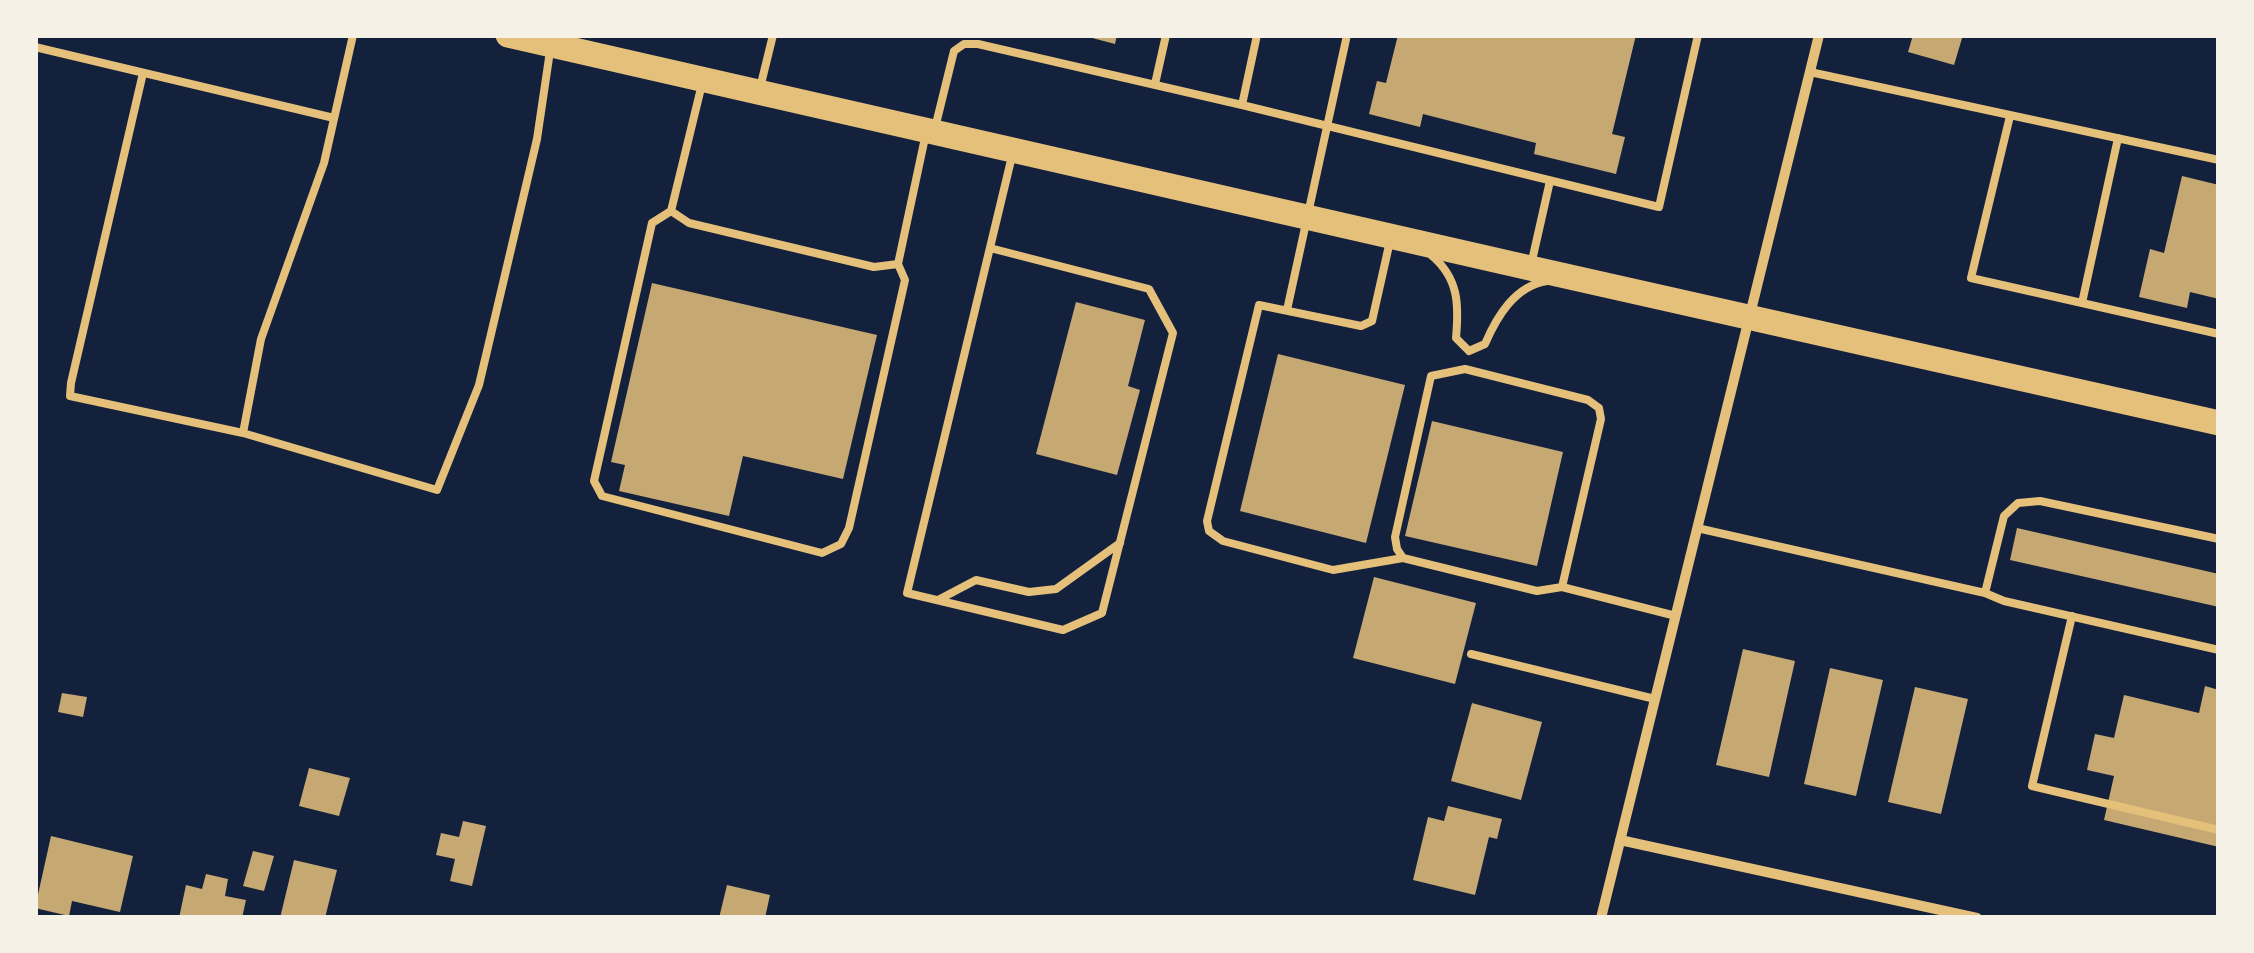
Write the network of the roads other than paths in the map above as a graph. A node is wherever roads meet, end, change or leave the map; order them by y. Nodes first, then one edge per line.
1 (39, 35) edge
2 (353, 35) edge
3 (508, 35) edge
4 (773, 35) edge
5 (1166, 35) edge
6 (1257, 35) edge
7 (1346, 35) edge
8 (1698, 35) edge
9 (1819, 35) edge
10 (551, 45) junction
11 (36, 47) edge
12 (1810, 72) junction
13 (143, 73) junction
14 (704, 80) junction
15 (1154, 84) junction
16 (759, 92) junction
17 (1242, 105) junction
18 (2010, 116) junction
19 (334, 118) junction
20 (1328, 126) junction
21 (930, 132) junction
22 (2118, 138) junction
23 (1013, 151) junction
24 (2219, 160) edge
25 (1550, 182) junction
26 (671, 211) junction
27 (1307, 218) junction
28 (1403, 240) junction
29 (990, 248) junction
30 (898, 264) junction
31 (1530, 268) junction
32 (1572, 278) junction
33 (2082, 303) junction
34 (1287, 310) junction
35 (1749, 318) junction
36 (2219, 334) edge
37 (1469, 352) junction
38 (1465, 369) junction
39 (2219, 422) edge
40 (243, 432) junction
41 (1697, 528) junction
42 (2219, 539) edge
43 (1120, 543) junction
44 (1403, 558) junction
45 (1562, 587) junction
46 (1985, 593) junction
47 (938, 600) junction
48 (1676, 616) junction
49 (2072, 616) junction
50 (2219, 650) edge
51 (1471, 654) dead end
52 (1655, 699) junction
53 (2219, 830) edge
54 (1620, 840) junction
55 (1601, 918) edge
56 (1977, 918) edge

1 - 11 lane
2 - 19 lane
3 - 10 main road
4 - 16 lane
5 - 15 lane
6 - 17 lane
7 - 20 lane
8 - 25 lane
9 - 12 street
10 - 14 main road
10 - 40 lane
11 - 13 lane
12 - 18 lane
12 - 35 street
13 - 19 lane
13 - 40 lane
14 - 16 main road
14 - 26 lane
15 - 17 lane
15 - 21 lane
16 - 21 main road
17 - 20 lane
18 - 22 lane
18 - 33 lane
19 - 40 lane
20 - 25 lane
20 - 27 lane
21 - 23 main road
21 - 30 lane
22 - 24 lane
22 - 33 lane
23 - 27 main road
23 - 29 lane
25 - 31 lane
26 - 30 lane
26 - 30 lane
27 - 28 main road
27 - 34 lane
28 - 31 main road
28 - 34 lane
28 - 37 lane
29 - 43 lane
29 - 47 lane
31 - 32 main road
32 - 35 main road
32 - 37 lane
33 - 36 lane
34 - 44 lane
35 - 39 main road
35 - 41 street
37 - 38 lane
38 - 44 lane
38 - 45 lane
41 - 46 lane
41 - 48 street
42 - 46 lane
43 - 47 lane
43 - 47 lane
44 - 45 lane
45 - 48 lane
46 - 49 lane
48 - 52 street
49 - 50 lane
49 - 53 lane
51 - 52 lane
52 - 54 street
54 - 55 street
54 - 56 street

